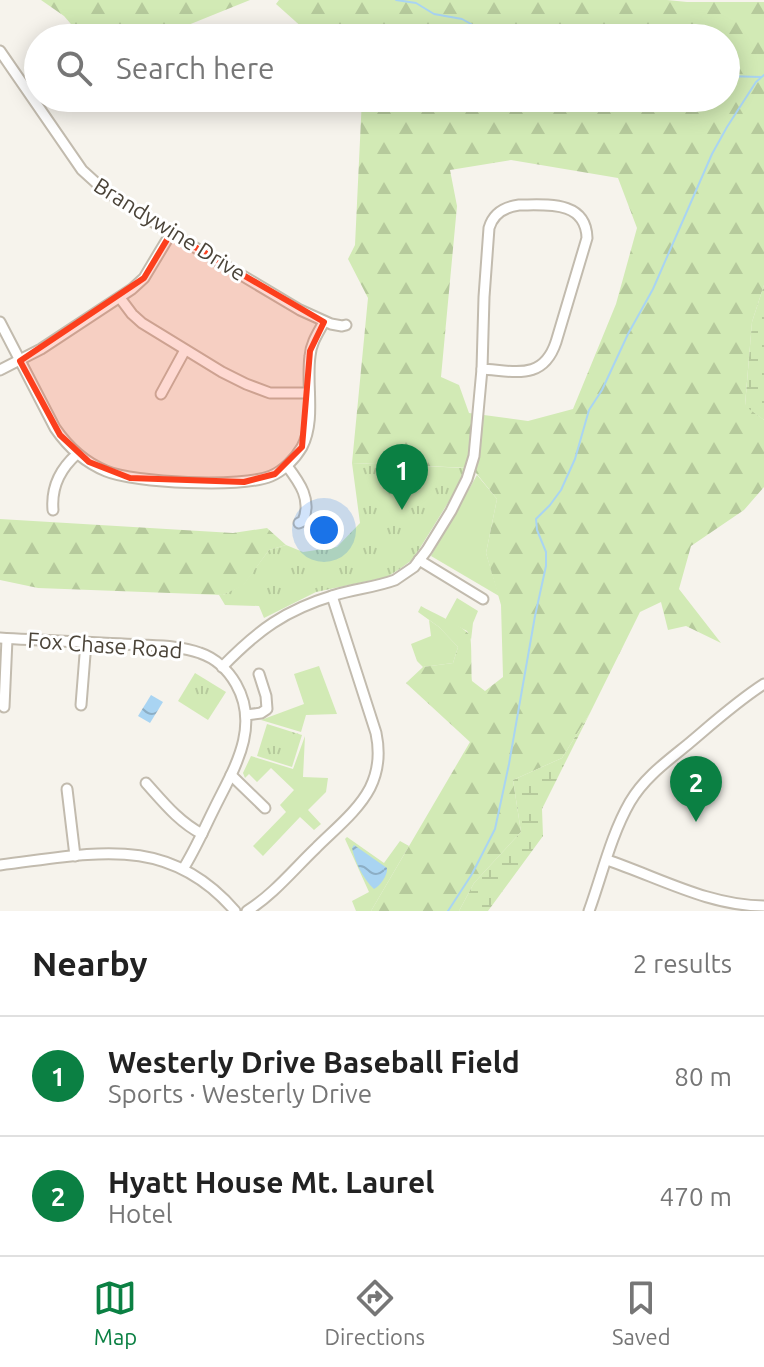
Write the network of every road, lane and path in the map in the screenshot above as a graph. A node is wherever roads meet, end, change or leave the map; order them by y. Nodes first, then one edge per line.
1 (0, 51) edge
2 (24, 86) edge
3 (41, 112) edge
4 (171, 233) junction
5 (120, 298) junction
6 (0, 322) edge
7 (324, 322) junction
8 (346, 325) dead end
9 (185, 350) junction
10 (20, 361) junction
11 (482, 369) junction
12 (0, 370) edge
13 (309, 393) junction
14 (161, 394) dead end
15 (77, 454) junction
16 (287, 466) junction
17 (53, 510) dead end
18 (299, 523) dead end
19 (419, 560) junction
20 (332, 596) junction
21 (483, 599) dead end
22 (3, 639) edge
23 (86, 642) junction
24 (222, 667) junction
25 (259, 674) dead end
26 (764, 684) edge
27 (81, 705) dead end
28 (4, 707) dead end
29 (246, 715) junction
30 (231, 775) junction
31 (146, 783) dead end
32 (67, 789) dead end
33 (265, 808) dead end
34 (202, 834) junction
35 (75, 856) junction
36 (607, 860) junction
37 (0, 865) edge
38 (183, 869) junction
39 (764, 906) edge
40 (235, 911) edge
41 (247, 911) edge
42 (589, 911) edge

1 - 2 street, Brandywine Drive
3 - 4 street, Brandywine Drive
4 - 5 street
4 - 7 street, Brandywine Drive
5 - 9 street
5 - 10 street
6 - 10 street
7 - 8 street, Brandywine Drive
7 - 13 street
9 - 13 street
9 - 14 street
10 - 12 street
10 - 15 street
11 - 11 street
11 - 19 street
13 - 16 street
15 - 16 street
15 - 17 street
16 - 18 street
19 - 20 street
19 - 21 street
20 - 24 street
20 - 41 street
22 - 23 street, Fox Chase Road
22 - 28 street
23 - 24 street, Fox Chase Road
23 - 27 street
24 - 29 street
25 - 29 street
26 - 36 street
29 - 30 street
30 - 33 street
30 - 34 street
31 - 34 street
32 - 35 street
34 - 38 street
35 - 37 street
35 - 38 street
36 - 39 street
36 - 42 street
38 - 40 street

